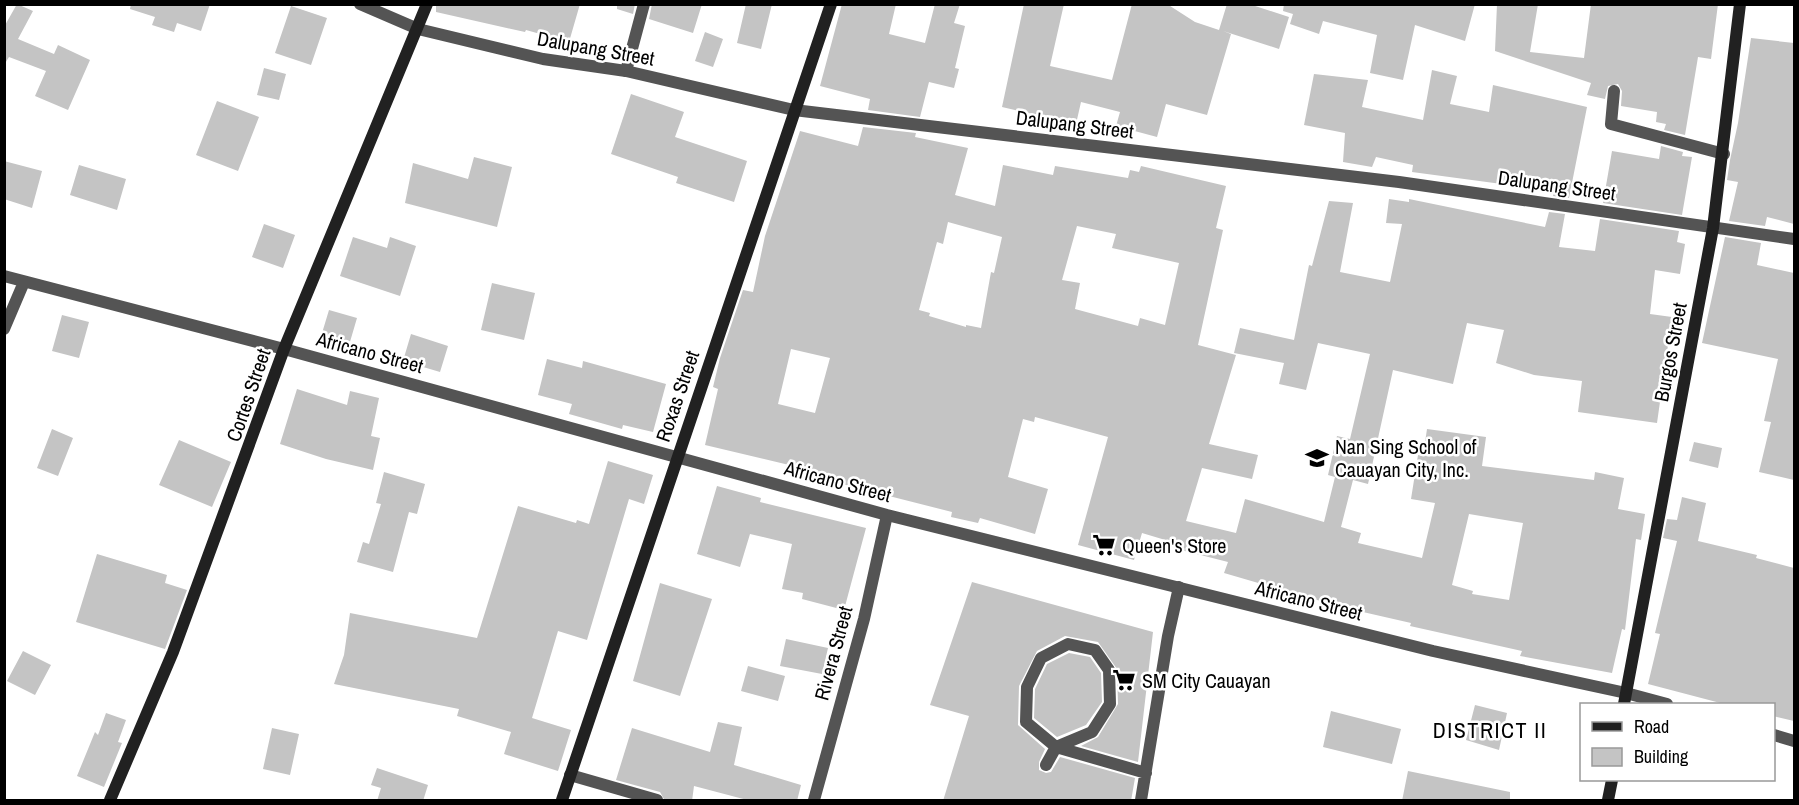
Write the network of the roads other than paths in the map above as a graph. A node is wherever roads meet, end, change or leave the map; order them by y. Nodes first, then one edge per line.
1 (360, 4) edge
2 (427, 4) edge
3 (644, 4) edge
4 (831, 4) edge
5 (1740, 4) edge
6 (418, 29) junction
7 (626, 71) junction
8 (1614, 91) dead end
9 (794, 110) junction
10 (1724, 154) junction
11 (1713, 228) junction
12 (1794, 239) edge
13 (4, 276) edge
14 (24, 282) junction
15 (4, 328) edge
16 (284, 349) junction
17 (677, 458) junction
18 (887, 515) junction
19 (1179, 587) junction
20 (1625, 699) edge
21 (1653, 703) edge
22 (1775, 736) edge
23 (1794, 741) edge
24 (1056, 747) junction
25 (1046, 765) dead end
26 (1146, 773) junction
27 (570, 775) junction
28 (1612, 781) edge
29 (110, 801) edge
30 (562, 801) edge
31 (657, 801) edge
32 (814, 801) edge
33 (1141, 801) edge
34 (1608, 801) edge

1 - 6 street, Dalupang Street
2 - 6 street, Cortes Street
3 - 7 street
4 - 9 street, Roxas Street
5 - 10 street, Burgos Street
6 - 7 street, Dalupang Street
6 - 16 street, Cortes Street
7 - 9 street, Dalupang Street
8 - 10 street
9 - 11 street, Dalupang Street
9 - 17 street, Roxas Street
10 - 11 street, Burgos Street
11 - 12 street, Dalupang Street
11 - 20 street, Burgos Street
13 - 14 street, Africano Street
14 - 15 street
14 - 16 street, Africano Street
16 - 17 street, Africano Street
16 - 29 street, Cortes Street
17 - 18 street, Africano Street
17 - 27 street, Roxas Street
18 - 19 street, Africano Street
18 - 32 street, Rivera Street
19 - 20 street, Africano Street
19 - 26 street
20 - 21 street, Africano Street
22 - 23 street
24 - 24 street
24 - 25 street
24 - 26 street
26 - 33 street
27 - 30 street, Roxas Street
27 - 31 street
28 - 34 street

